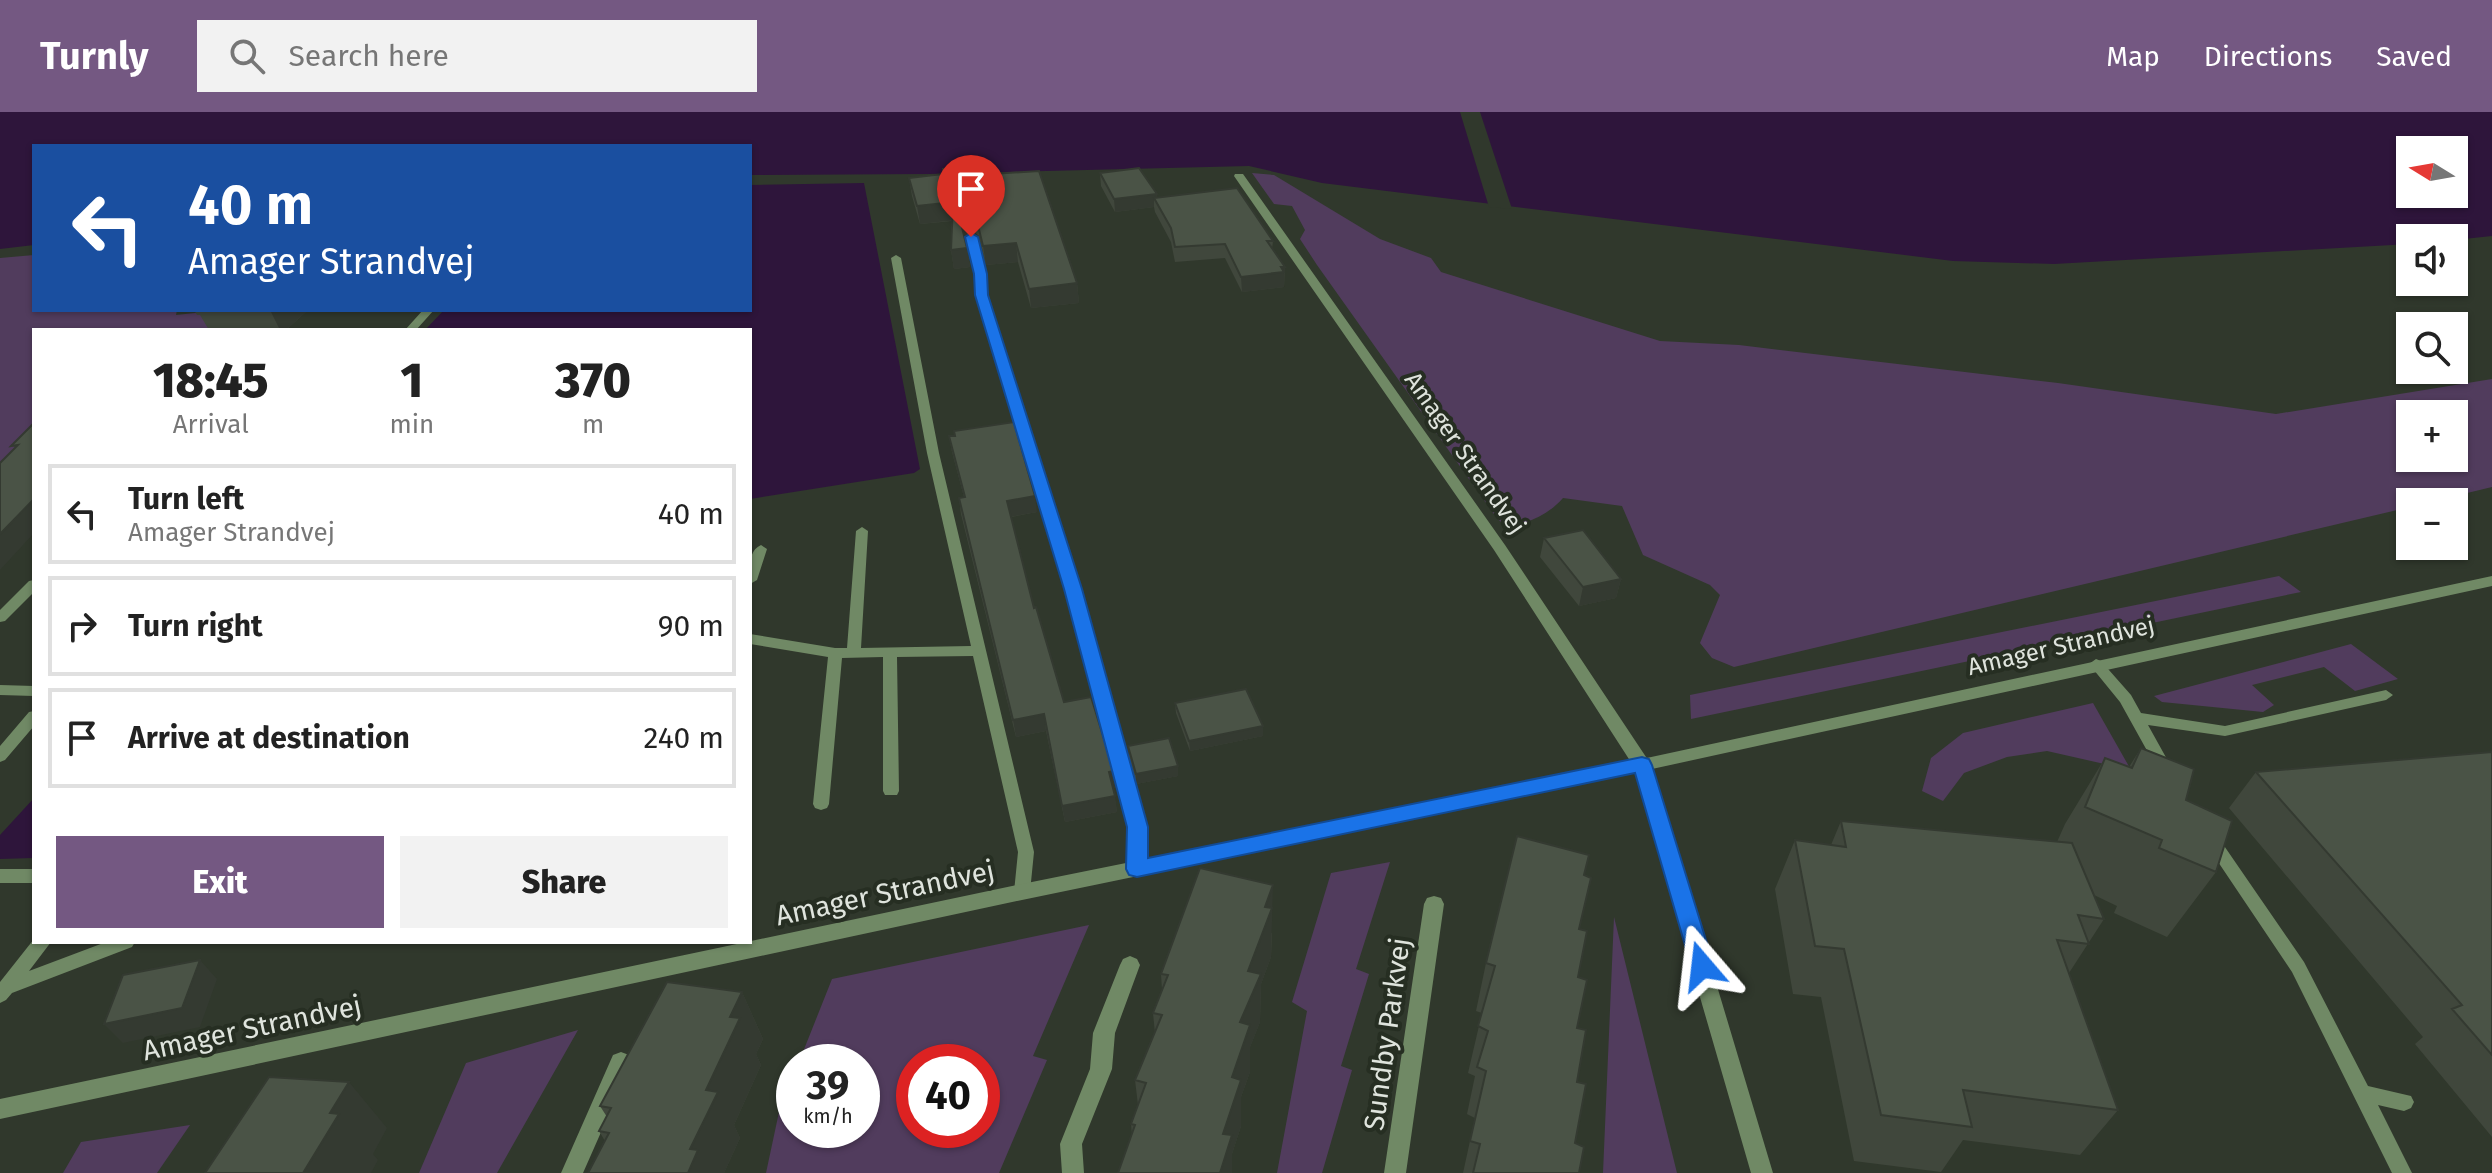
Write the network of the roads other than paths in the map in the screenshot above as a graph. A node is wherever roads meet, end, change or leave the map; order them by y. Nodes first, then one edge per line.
1 (1239, 176) dead end
2 (971, 237) dead end
3 (896, 258) dead end
4 (427, 312) edge
5 (412, 328) edge
6 (862, 531) dead end
7 (761, 549) dead end
8 (752, 574) edge
9 (2492, 581) edge
10 (32, 586) edge
11 (0, 618) edge
12 (752, 639) edge
13 (979, 651) junction
14 (890, 652) junction
15 (835, 653) junction
16 (854, 653) junction
17 (2096, 664) junction
18 (0, 690) edge
19 (32, 691) edge
20 (2386, 695) dead end
21 (2137, 718) junction
22 (32, 721) edge
23 (0, 756) edge
24 (1642, 765) junction
25 (2177, 788) edge
26 (891, 791) dead end
27 (821, 804) dead end
28 (2203, 827) edge
29 (1137, 869) junction
30 (0, 876) edge
31 (32, 876) edge
32 (1022, 892) junction
33 (1434, 904) dead end
34 (40, 944) edge
35 (121, 944) edge
36 (1130, 965) dead end
37 (4, 991) edge
38 (621, 1062) edge
39 (2361, 1093) junction
40 (2404, 1102) dead end
41 (0, 1109) edge
42 (572, 1173) edge
43 (1073, 1173) edge
44 (1395, 1173) edge
45 (1762, 1173) edge
46 (2402, 1173) edge

1 - 24 street, Amager Strandvej
2 - 29 lane
3 - 13 lane
4 - 5 lane
6 - 16 lane
7 - 8 lane
9 - 17 street, Amager Strandvej
10 - 11 lane
12 - 15 lane
13 - 14 lane
13 - 32 lane
14 - 16 lane
14 - 26 lane
15 - 16 lane
15 - 27 lane
17 - 21 lane
17 - 24 street, Amager Strandvej
18 - 19 lane
20 - 21 lane
21 - 25 lane
22 - 23 lane
24 - 29 street, Amager Strandvej
24 - 45 street
28 - 39 lane
29 - 32 street, Amager Strandvej
30 - 31 lane
32 - 41 street, Amager Strandvej
33 - 44 street, Sundby Parkvej
34 - 37 lane
35 - 37 lane
36 - 43 street
38 - 42 street
39 - 40 lane
39 - 46 lane

